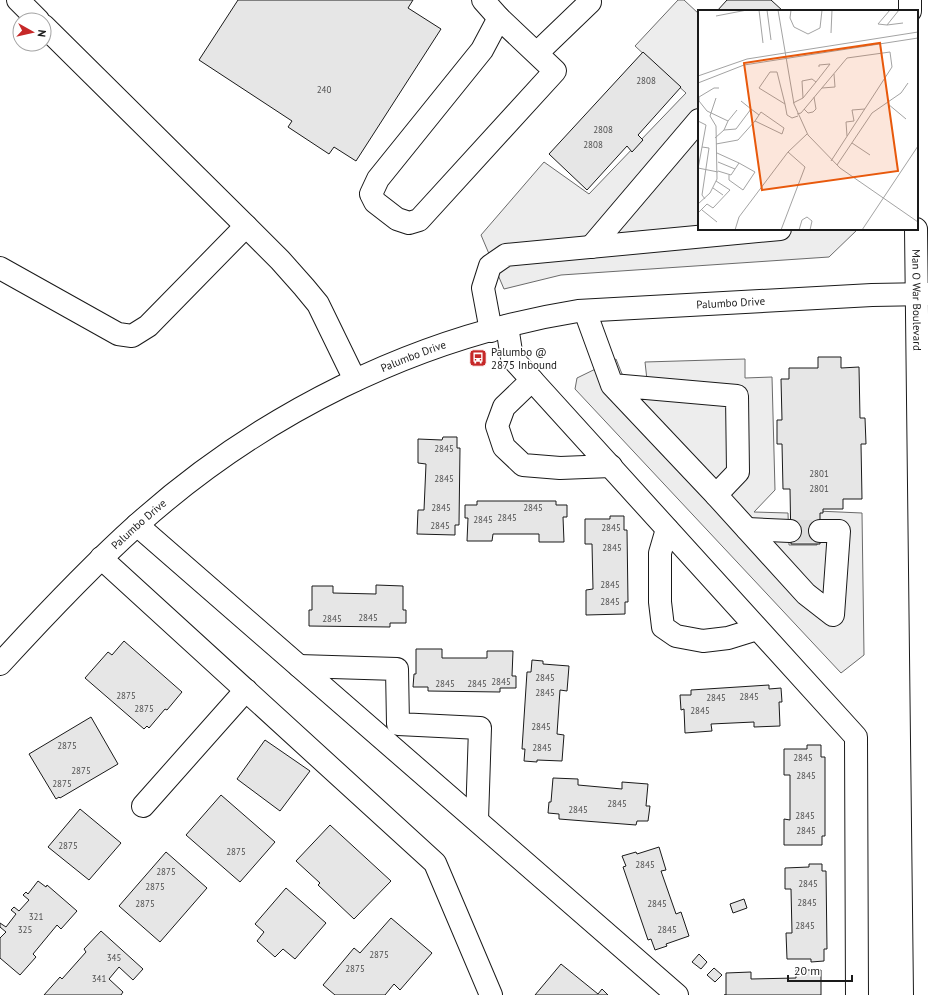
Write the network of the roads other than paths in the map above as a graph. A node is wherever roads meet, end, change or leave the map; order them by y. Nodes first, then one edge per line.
1 (18, 0) edge
2 (483, 0) edge
3 (590, 1) edge
4 (30, 12) edge
5 (499, 18) junction
6 (52, 34) edge
7 (537, 53) junction
8 (698, 121) edge
9 (246, 226) junction
10 (770, 230) edge
11 (916, 230) edge
12 (591, 247) junction
13 (0, 268) edge
14 (922, 294) edge
15 (585, 311) junction
16 (499, 328) junction
17 (355, 380) junction
18 (532, 380) junction
19 (612, 385) junction
20 (610, 466) junction
21 (716, 495) junction
22 (137, 525) junction
23 (667, 529) junction
24 (748, 529) junction
25 (790, 531) tunnel mouth
26 (829, 531) dead end
27 (101, 558) junction
28 (757, 628) junction
29 (0, 664) edge
30 (299, 666) junction
31 (246, 690) junction
32 (391, 732) junction
33 (143, 806) dead end
34 (477, 820) junction
35 (483, 993) edge
36 (677, 995) edge
37 (857, 995) edge
38 (925, 995) edge

1 - 4 street
2 - 5 street
3 - 7 street
5 - 7 street
5 - 7 street
6 - 9 street
8 - 12 street
9 - 13 street
9 - 17 street
10 - 12 street
11 - 14 street, Man O War Boulevard
12 - 16 street
14 - 15 street, Palumbo Drive
14 - 38 street, Man O War Boulevard
15 - 16 street, Palumbo Drive
15 - 19 street
16 - 17 street, Palumbo Drive
16 - 18 street
17 - 22 street, Palumbo Drive
18 - 20 street
18 - 20 street
19 - 21 street
19 - 21 street
20 - 23 street
21 - 24 street
22 - 27 street, Palumbo Drive
22 - 30 street
23 - 28 street
23 - 28 street
24 - 25 street
24 - 26 street
27 - 29 street, Palumbo Drive
27 - 31 street
28 - 37 street
30 - 32 street
30 - 32 street
31 - 33 street
31 - 35 street
32 - 34 street
32 - 34 street
34 - 36 street

